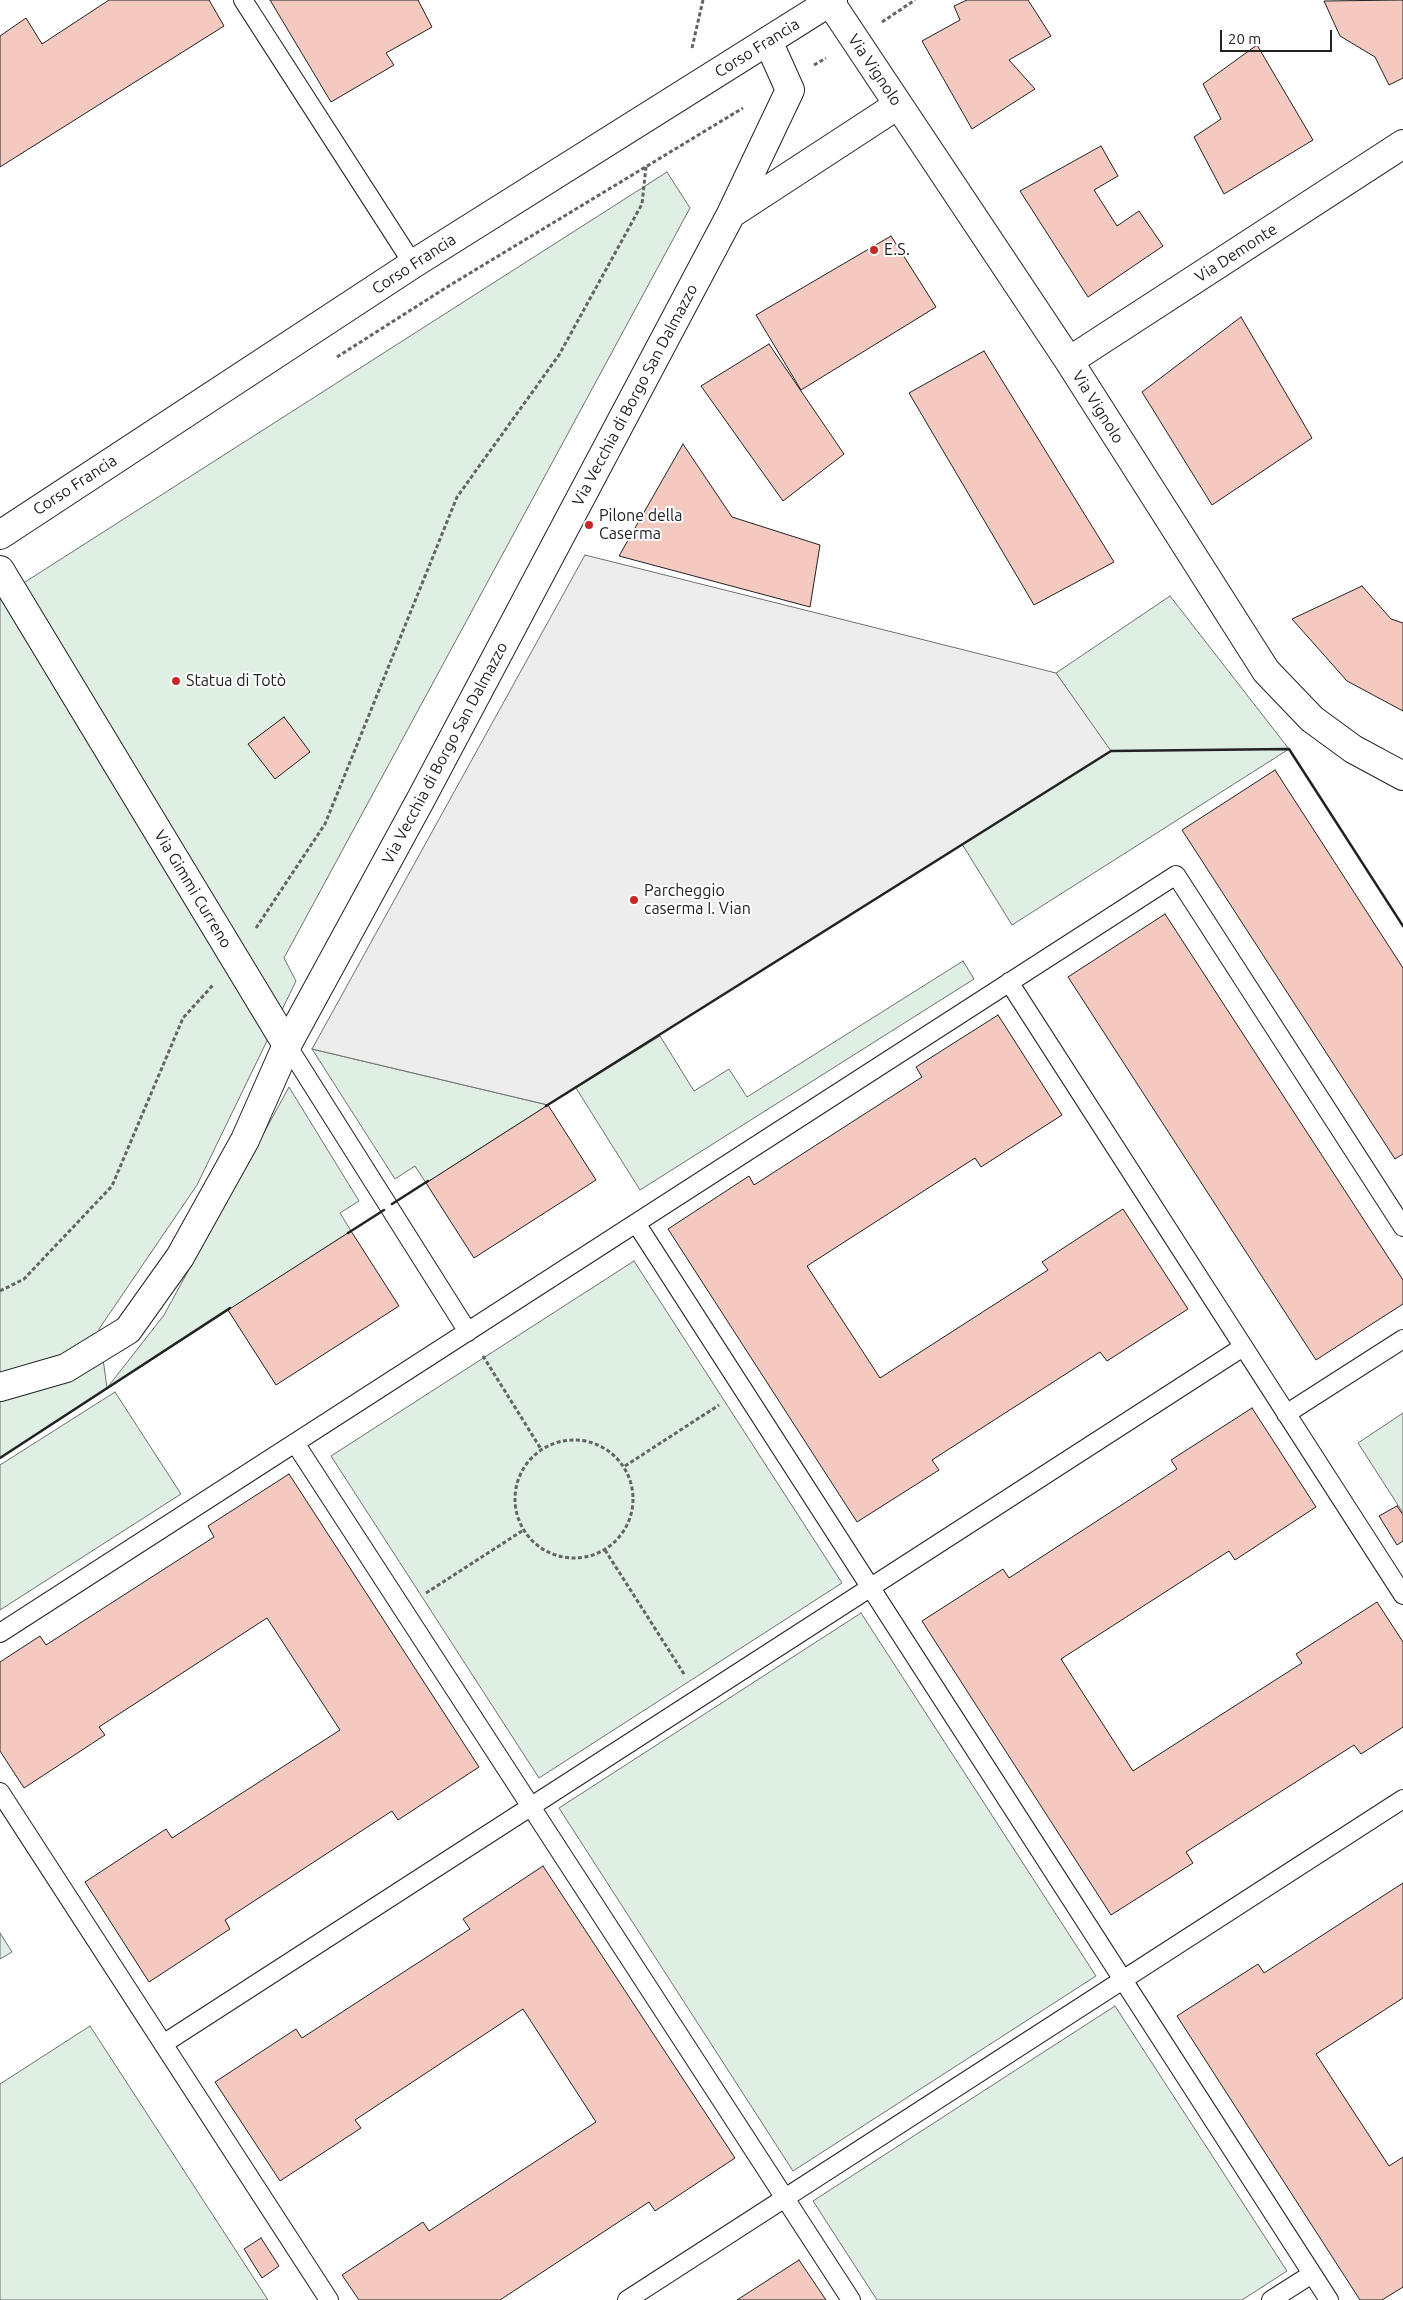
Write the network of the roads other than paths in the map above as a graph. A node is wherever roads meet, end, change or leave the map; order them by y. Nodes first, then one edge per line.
1 (243, 0) edge
2 (831, 1) edge
3 (768, 41) junction
4 (898, 105) junction
5 (1403, 144) edge
6 (731, 214) junction
7 (413, 264) junction
8 (1069, 361) junction
9 (0, 534) edge
10 (0, 570) edge
11 (1403, 776) edge
12 (1009, 982) junction
13 (287, 1046) junction
14 (636, 1223) junction
15 (1403, 1227) edge
16 (468, 1332) junction
17 (1403, 1338) edge
18 (1243, 1347) junction
19 (0, 1386) edge
20 (1286, 1414) junction
21 (296, 1443) junction
22 (870, 1587) junction
23 (1403, 1595) edge
24 (0, 1633) edge
25 (0, 1792) edge
26 (1403, 1799) edge
27 (531, 1806) junction
28 (1123, 1980) junction
29 (163, 2044) junction
30 (785, 2198) junction
31 (1312, 2274) junction
32 (329, 2300) edge
33 (627, 2300) edge
34 (851, 2300) edge
35 (1271, 2300) edge
36 (1330, 2300) edge

1 - 7 lane
2 - 3 street, Corso Francia
2 - 4 street, Via Vignolo
3 - 6 street, Via Vecchia di Borgo San Dalmazzo
3 - 7 street, Corso Francia
4 - 6 street
4 - 8 street, Via Vignolo
5 - 8 street, Via Demonte
6 - 13 street, Via Vecchia di Borgo San Dalmazzo
7 - 9 street, Corso Francia
8 - 11 street, Via Vignolo
10 - 13 street, Via Gimmi Curreno
12 - 14 lane
12 - 15 lane
12 - 18 lane
13 - 16 lane, Via Gimmi Curreno
13 - 19 street, Via Vecchia di Borgo San Dalmazzo
14 - 16 lane
14 - 22 lane
16 - 21 lane
17 - 20 lane
18 - 20 lane
18 - 22 lane
20 - 23 lane
21 - 24 lane
21 - 27 lane
22 - 27 lane
22 - 28 lane
25 - 29 lane
26 - 28 lane
27 - 29 lane
27 - 30 lane
28 - 30 lane
28 - 31 lane
29 - 32 lane
30 - 33 lane
30 - 34 lane
31 - 35 lane
31 - 36 lane

